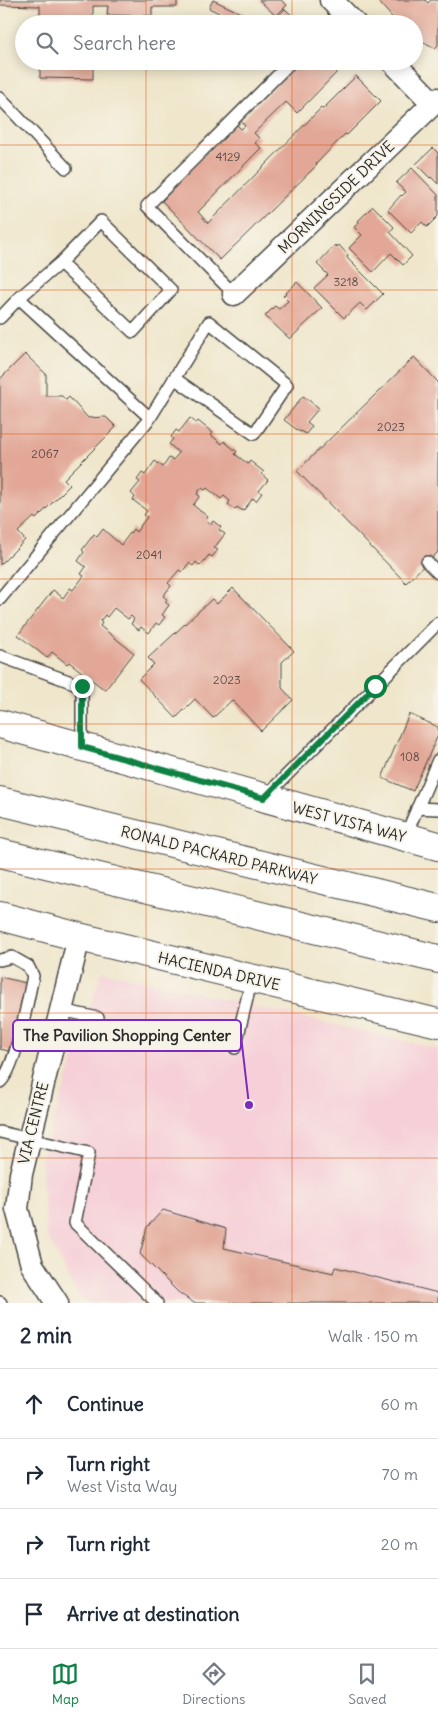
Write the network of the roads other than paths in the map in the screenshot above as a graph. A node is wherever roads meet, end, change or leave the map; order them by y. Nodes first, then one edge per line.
1 (283, 70) edge
2 (402, 70) edge
3 (0, 98) edge
4 (436, 101) edge
5 (66, 168) dead end
6 (60, 263) junction
7 (234, 294) joint
8 (19, 298) junction
9 (0, 318) edge
10 (174, 378) junction
11 (150, 418) junction
12 (427, 562) dead end
13 (438, 573) edge
14 (0, 599) edge
15 (438, 623) edge
16 (0, 656) edge
17 (0, 724) edge
18 (82, 747) junction
19 (438, 760) edge
20 (264, 798) junction
21 (0, 801) edge
22 (418, 808) junction
23 (438, 809) edge
24 (405, 837) junction
25 (438, 846) edge
26 (0, 853) edge
27 (438, 908) edge
28 (0, 916) edge
29 (79, 937) junction
30 (438, 959) edge
31 (0, 960) edge
32 (252, 978) junction
33 (61, 1010) junction
34 (98, 1018) dead end
35 (438, 1023) edge
36 (235, 1048) dead end
37 (0, 1082) edge
38 (0, 1132) edge
39 (30, 1138) junction
40 (55, 1302) edge
41 (157, 1303) edge

1 - 7 lane
2 - 4 street
3 - 5 lane
4 - 7 street, MORNINGSIDE DRIVE
6 - 6 lane
6 - 8 lane
8 - 9 lane
8 - 11 lane
10 - 10 lane
10 - 11 lane
11 - 14 lane
12 - 13 lane
15 - 20 lane
16 - 18 lane
17 - 18 main road, WEST VISTA WAY
18 - 20 main road, WEST VISTA WAY
19 - 22 lane
20 - 24 main road, WEST VISTA WAY
21 - 27 main road, RONALD PACKARD PARKWAY
22 - 23 lane
22 - 24 lane
24 - 25 main road, WEST VISTA WAY
26 - 30 main road
28 - 29 main road, HACIENDA DRIVE
29 - 32 main road, HACIENDA DRIVE
29 - 33 street, VIA CENTRE
31 - 37 lane
32 - 35 main road, HACIENDA DRIVE
32 - 36 lane
33 - 34 lane
33 - 39 street, VIA CENTRE
38 - 39 lane
39 - 40 street, VIA CENTRE
39 - 41 lane

